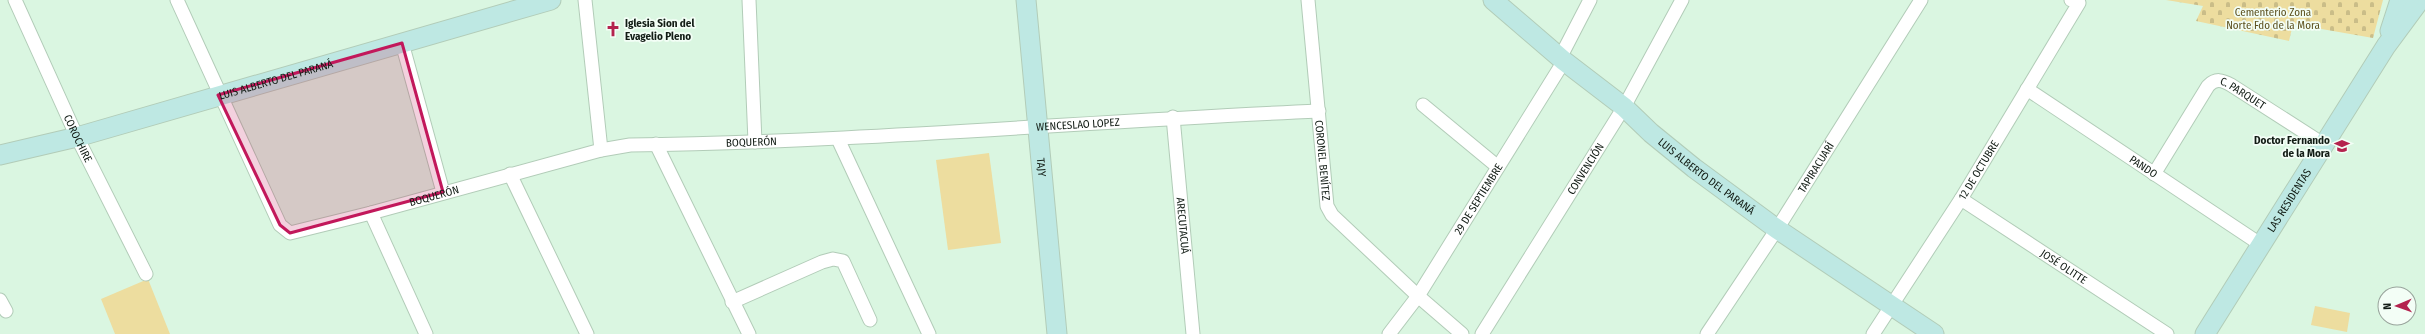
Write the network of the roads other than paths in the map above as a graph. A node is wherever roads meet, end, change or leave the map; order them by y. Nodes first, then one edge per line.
1 (177, 0) edge
2 (551, 0) edge
3 (585, 0) edge
4 (749, 0) edge
5 (1026, 0) edge
6 (1308, 0) edge
7 (1493, 0) edge
8 (1590, 0) edge
9 (1682, 0) edge
10 (1922, 0) edge
11 (2400, 0) edge
12 (2420, 0) edge
13 (19, 1) edge
14 (2075, 1) edge
15 (402, 43) junction
16 (2386, 46) junction
17 (1562, 60) junction
18 (2027, 89) junction
19 (218, 95) junction
20 (1423, 105) dead end
21 (1624, 107) junction
22 (1319, 111) junction
23 (1173, 117) junction
24 (1037, 126) junction
25 (77, 137) junction
26 (838, 140) junction
27 (755, 142) junction
28 (656, 144) junction
29 (2323, 144) junction
30 (601, 150) junction
31 (0, 155) edge
32 (1498, 167) junction
33 (510, 174) junction
34 (2154, 174) junction
35 (443, 192) junction
36 (1961, 199) junction
37 (371, 214) junction
38 (1777, 229) junction
39 (2260, 244) junction
40 (146, 274) dead end
41 (1418, 296) junction
42 (732, 302) junction
43 (1890, 306) junction
44 (870, 320) dead end
45 (426, 334) edge
46 (587, 334) edge
47 (749, 334) edge
48 (929, 334) edge
49 (1057, 334) edge
50 (1193, 334) edge
51 (1389, 334) edge
52 (1462, 334) edge
53 (1482, 334) edge
54 (1707, 334) edge
55 (1873, 334) edge
56 (1934, 334) edge
57 (2167, 334) edge
58 (2205, 334) edge

1 - 19 street, BOQUERÓN
2 - 15 main road, LUIS ALBERTO DEL PARANÁ
3 - 30 street
4 - 27 street
5 - 24 main road, TAJY
6 - 22 street, CORONEL BENÍTEZ
7 - 17 main road, LUIS ALBERTO DEL PARANÁ
8 - 17 street, 29 DE SEPTIEMBRE
9 - 21 street, CONVENCIÓN
10 - 38 street, TAPIRACUARÍ
11 - 16 main road, LAS RESIDENTAS
12 - 16 main road, LAS RESIDENTAS
13 - 25 street, COROCHIRE
14 - 18 street, 12 DE OCTUBRE
15 - 19 main road, LUIS ALBERTO DEL PARANÁ
15 - 35 street
16 - 29 main road, LAS RESIDENTAS
17 - 21 main road, LUIS ALBERTO DEL PARANÁ
17 - 32 street, 29 DE SEPTIEMBRE
18 - 34 street, PANDO
18 - 36 street, 12 DE OCTUBRE
19 - 25 main road, LUIS ALBERTO DEL PARANÁ
19 - 37 street, BOQUERÓN
20 - 32 street
21 - 38 main road, LUIS ALBERTO DEL PARANÁ
21 - 53 street, CONVENCIÓN
22 - 23 street, WENCESLAO LOPEZ
22 - 41 street, CORONEL BENÍTEZ
23 - 24 street, WENCESLAO LOPEZ
23 - 50 street, ARECUTACUÁ
24 - 26 street, WENCESLAO LOPEZ
24 - 49 main road, TAJY
25 - 31 main road, LUIS ALBERTO DEL PARANÁ
25 - 40 street, COROCHIRE
26 - 27 street, BOQUERÓN
26 - 48 street
27 - 28 street, BOQUERÓN
28 - 30 street, BOQUERÓN
28 - 42 street
29 - 34 street, C. PARQUET
29 - 39 main road, LAS RESIDENTAS
30 - 33 street, BOQUERÓN
32 - 41 street, 29 DE SEPTIEMBRE
33 - 35 street, BOQUERÓN
33 - 46 street
34 - 39 street, PANDO
35 - 37 street, BOQUERÓN
36 - 43 street, 12 DE OCTUBRE
36 - 57 street, JOSÉ OLITTE
37 - 45 street
38 - 43 main road, LUIS ALBERTO DEL PARANÁ
38 - 54 street, TAPIRACUARÍ
39 - 58 main road, LAS RESIDENTAS
41 - 51 street, 29 DE SEPTIEMBRE
41 - 52 street, CORONEL BENÍTEZ
42 - 44 street
42 - 47 street
43 - 55 street, 12 DE OCTUBRE
43 - 56 main road, LUIS ALBERTO DEL PARANÁ

